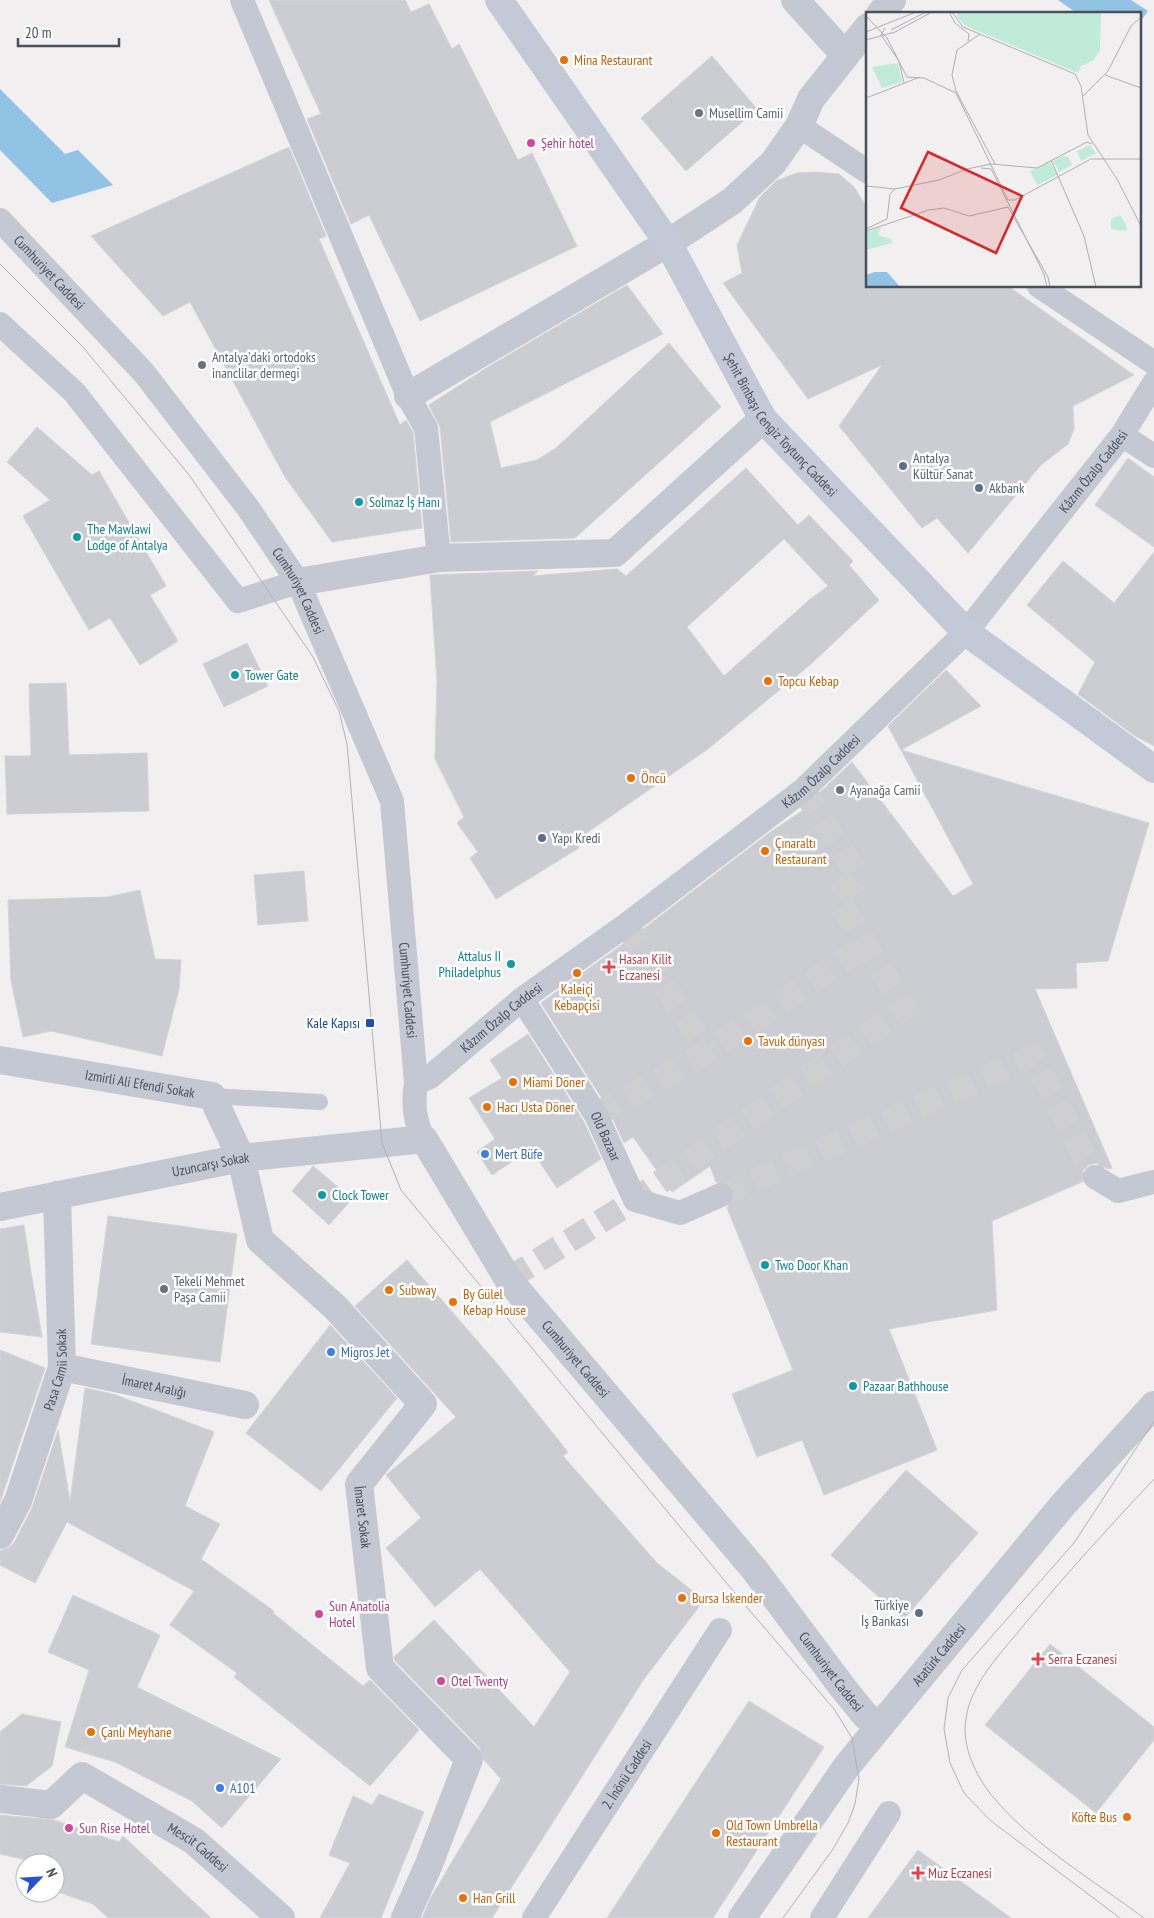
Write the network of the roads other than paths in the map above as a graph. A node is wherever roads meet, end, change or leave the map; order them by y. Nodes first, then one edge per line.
1 (242, 0) edge
2 (499, 0) edge
3 (795, 0) edge
4 (892, 0) edge
5 (882, 12) edge
6 (866, 29) edge
7 (845, 54) junction
8 (799, 126) junction
9 (866, 171) edge
10 (0, 220) edge
11 (668, 243) junction
12 (1042, 288) edge
13 (0, 324) edge
14 (1154, 363) edge
15 (1154, 383) edge
16 (408, 396) junction
17 (763, 419) junction
18 (1122, 435) junction
19 (1154, 456) edge
20 (439, 558) junction
21 (298, 582) junction
22 (966, 632) junction
23 (1154, 769) edge
24 (522, 999) junction
25 (0, 1060) edge
26 (416, 1083) junction
27 (212, 1096) junction
28 (320, 1102) dead end
29 (424, 1139) junction
30 (241, 1158) junction
31 (1095, 1176) tunnel mouth
32 (1154, 1182) edge
33 (57, 1195) junction
34 (721, 1195) tunnel mouth
35 (0, 1207) edge
36 (62, 1367) junction
37 (245, 1405) dead end
38 (1154, 1405) edge
39 (0, 1535) edge
40 (720, 1630) dead end
41 (879, 1726) junction
42 (0, 1799) edge
43 (889, 1813) dead end
44 (282, 1918) edge
45 (405, 1918) edge
46 (534, 1918) edge
47 (742, 1918) edge
48 (822, 1918) edge

1 - 16 street
2 - 11 main road, Şehit Binbaşı Cengiz Toytunç Caddesi
3 - 7 street
4 - 5 street
6 - 7 street
7 - 8 street
8 - 9 street
8 - 11 street
10 - 21 street, Cumhuriyet Caddesi
11 - 16 street
11 - 17 main road, Şehit Binbaşı Cengiz Toytunç Caddesi
12 - 14 street
13 - 21 street
15 - 18 street, Kâzım Özalp Caddesi
16 - 20 street
17 - 20 street
17 - 22 main road, Şehit Binbaşı Cengiz Toytunç Caddesi
18 - 19 street
18 - 22 street, Kâzım Özalp Caddesi
20 - 21 street
21 - 26 street, Cumhuriyet Caddesi
22 - 23 main road, Şehit Binbaşı Cengiz Toytunç Caddesi
22 - 24 street, Kâzım Özalp Caddesi
24 - 26 street, Kâzım Özalp Caddesi
24 - 34 street, Old Bazaar
25 - 27 street, Izmirli Ali Efendi Sokak
26 - 29 street, Cumhuriyet Caddesi
27 - 28 lane
27 - 30 street, Izmirli Ali Efendi Sokak
29 - 30 street, Uzuncarşı Sokak
29 - 41 street, Cumhuriyet Caddesi
30 - 33 street, Uzuncarşı Sokak
30 - 45 street, İmaret Sokak
31 - 32 street
33 - 35 street, Uzuncarşı Sokak
33 - 36 street, Pasa Camii Sokak
36 - 37 street, İmaret Aralığı
36 - 39 street, Pasa Camii Sokak
38 - 41 street, Atatürk Caddesi
40 - 46 street, 2. İnönü Caddesi
41 - 47 street, Atatürk Caddesi
42 - 44 street, Mescit Caddesi
43 - 48 street

